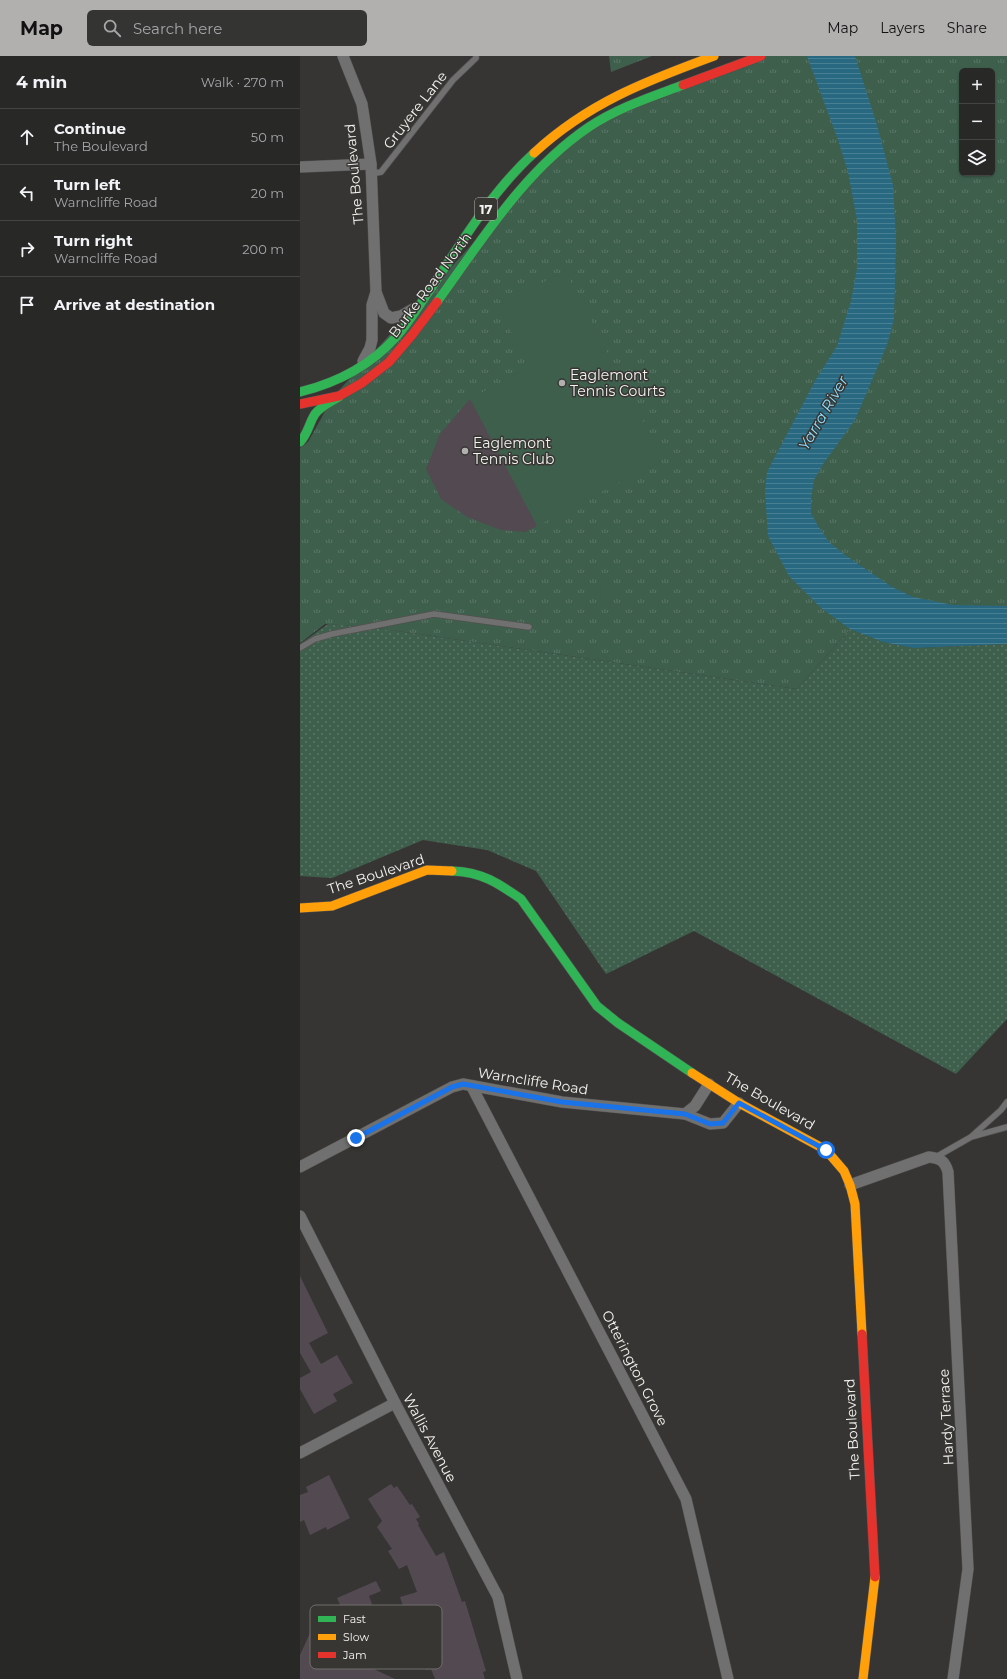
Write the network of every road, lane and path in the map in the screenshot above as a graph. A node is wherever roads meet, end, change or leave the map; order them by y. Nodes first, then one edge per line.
1 (343, 56) edge
2 (476, 56) edge
3 (714, 56) edge
4 (761, 56) edge
5 (300, 167) edge
6 (371, 169) junction
7 (376, 292) junction
8 (420, 303) junction
9 (361, 366) junction
10 (300, 392) edge
11 (339, 396) junction
12 (300, 404) edge
13 (300, 442) edge
14 (529, 627) dead end
15 (300, 648) edge
16 (300, 908) edge
17 (708, 1084) junction
18 (472, 1087) junction
19 (1007, 1102) edge
20 (739, 1103) junction
21 (685, 1114) junction
22 (1007, 1127) edge
23 (971, 1137) junction
24 (936, 1157) junction
25 (300, 1167) edge
26 (850, 1185) junction
27 (300, 1216) edge
28 (395, 1403) junction
29 (300, 1453) edge
30 (516, 1679) edge
31 (728, 1679) edge
32 (863, 1679) edge
33 (954, 1679) edge

1 - 6 street, The Boulevard
2 - 6 lane, Gruyere Lane
3 - 8 street, Burke Road North / 17
4 - 11 street, Burke Road North / 17
5 - 6 street
6 - 7 street, The Boulevard
7 - 8 street, The Boulevard
7 - 9 street, The Boulevard
8 - 9 street, Burke Road North / 17
9 - 10 street, Burke Road North / 17
11 - 12 street, Burke Road North / 17
11 - 13 street
14 - 15 lane
16 - 17 street, The Boulevard
17 - 20 street, The Boulevard
17 - 21 street
18 - 21 street, Warncliffe Road
18 - 25 street, Warncliffe Road
18 - 31 street, Otterington Grove
19 - 23 lane
20 - 21 street, Warncliffe Road
20 - 26 street, The Boulevard
22 - 23 lane
23 - 24 lane
24 - 26 street
24 - 33 street, Hardy Terrace
26 - 32 street, The Boulevard
27 - 28 street, Wallis Avenue
28 - 29 street
28 - 30 street, Wallis Avenue

